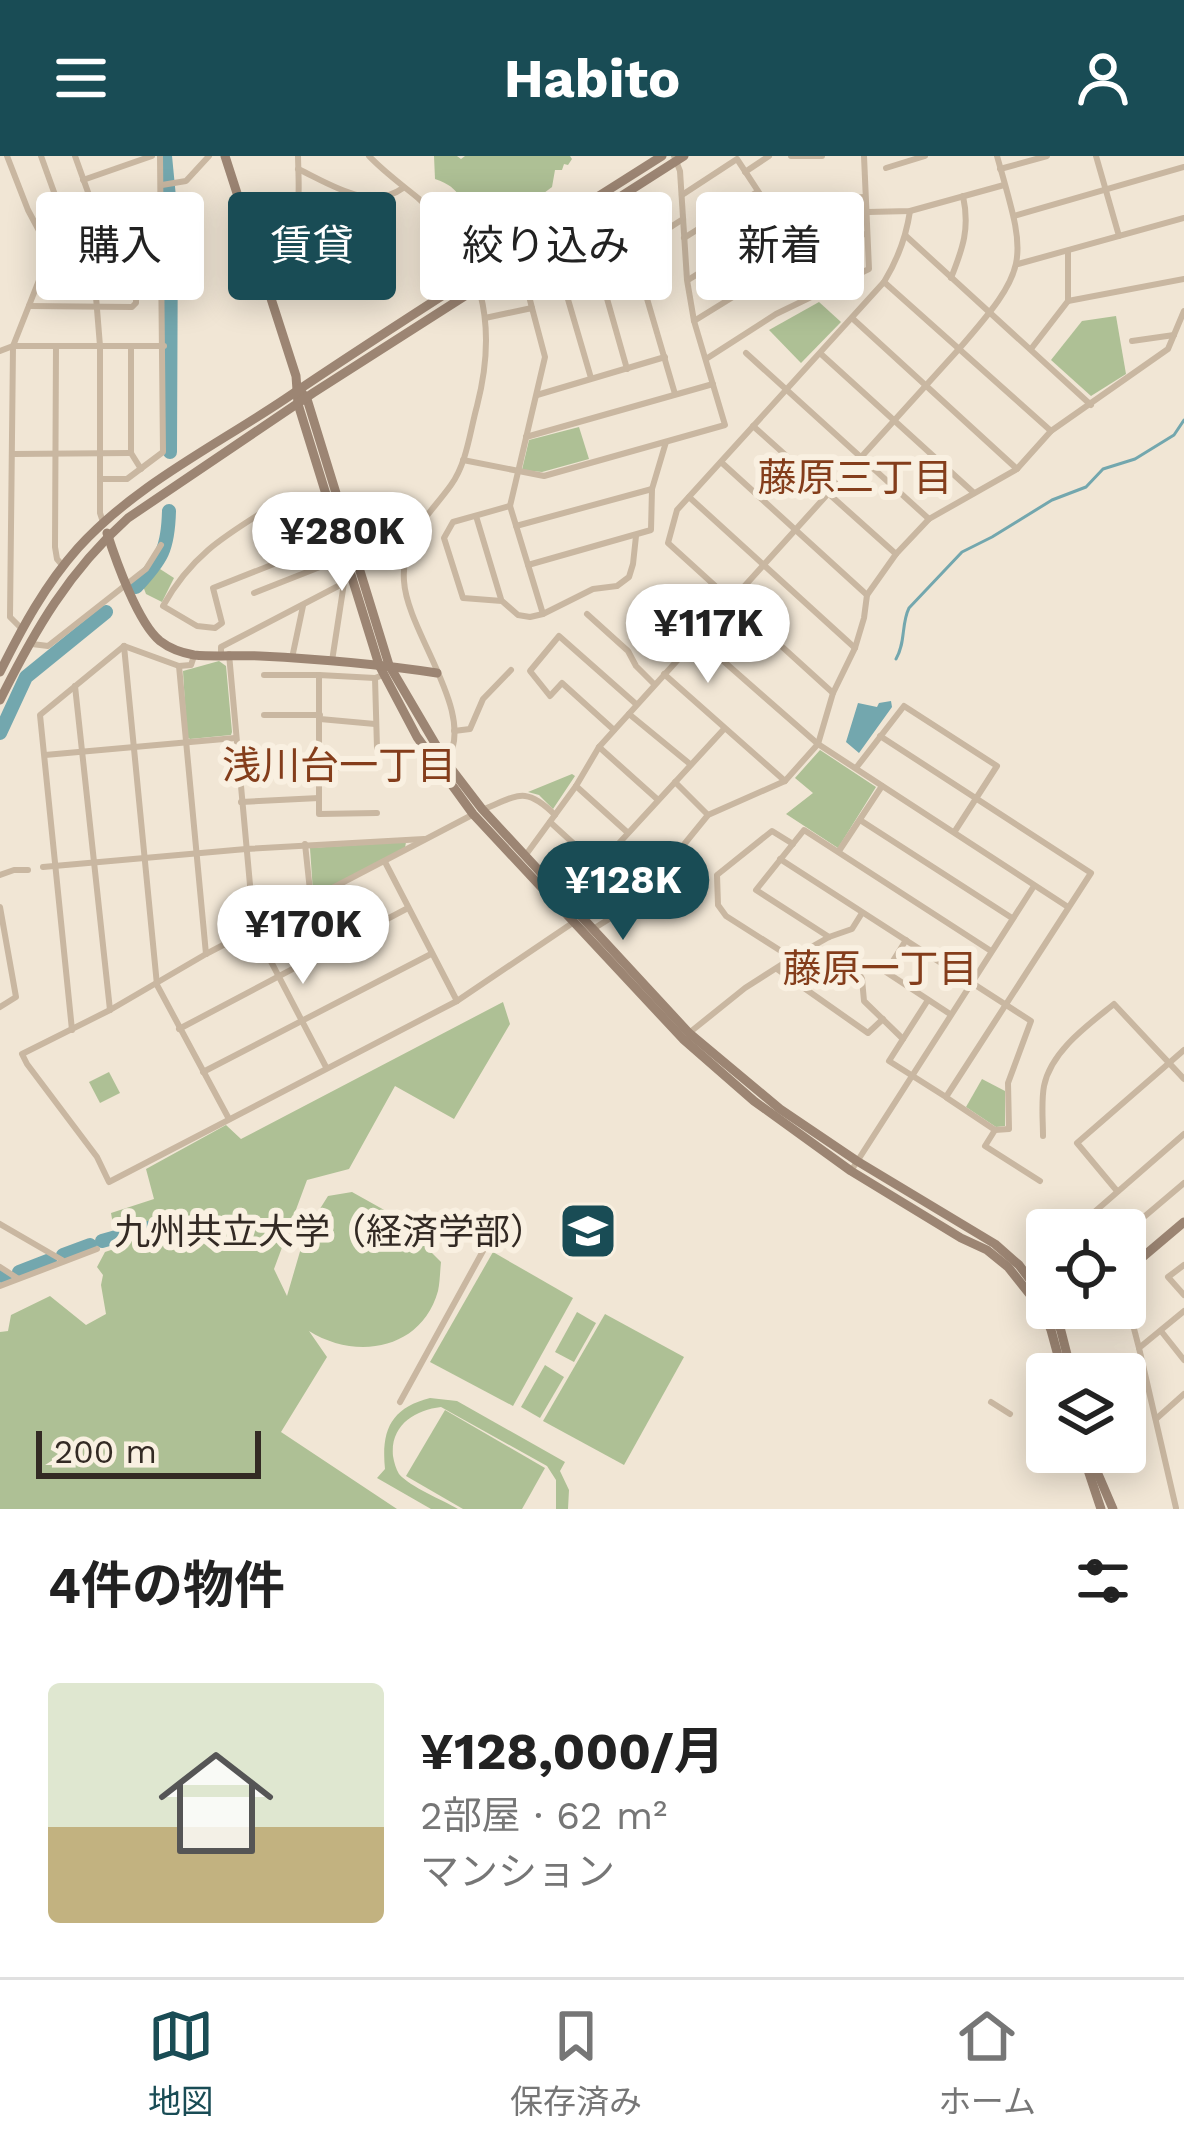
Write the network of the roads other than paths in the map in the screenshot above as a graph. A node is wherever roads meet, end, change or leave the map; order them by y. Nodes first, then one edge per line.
1 (7, 156) edge
2 (41, 156) edge
3 (75, 156) edge
4 (156, 156) edge
5 (209, 156) edge
6 (225, 156) edge
7 (298, 156) edge
8 (369, 156) edge
9 (662, 156) edge
10 (769, 156) edge
11 (791, 156) edge
12 (822, 156) edge
13 (865, 156) edge
14 (925, 156) edge
15 (997, 156) edge
16 (1047, 156) edge
17 (1096, 156) edge
18 (678, 158) edge
19 (890, 163) edge
20 (1184, 167) edge
21 (298, 169) junction
22 (1000, 169) junction
23 (746, 172) junction
24 (83, 180) junction
25 (164, 185) junction
26 (1004, 185) junction
27 (403, 188) junction
28 (1106, 190) junction
29 (54, 192) edge
30 (86, 192) edge
31 (162, 192) edge
32 (299, 192) edge
33 (605, 192) edge
34 (626, 192) edge
35 (757, 192) edge
36 (682, 195) junction
37 (963, 196) junction
38 (865, 197) joint
39 (420, 204) edge
40 (910, 211) junction
41 (867, 212) junction
42 (1014, 216) junction
43 (1184, 218) edge
44 (683, 220) junction
45 (36, 225) edge
46 (672, 227) edge
47 (696, 230) edge
48 (864, 235) edge
49 (867, 235) junction
50 (906, 236) junction
51 (1119, 236) junction
52 (684, 238) junction
53 (1068, 251) junction
54 (1018, 264) junction
55 (696, 274) edge
56 (951, 278) junction
57 (1184, 279) edge
58 (687, 280) junction
59 (884, 282) junction
60 (36, 288) edge
61 (97, 300) edge
62 (136, 300) edge
63 (163, 300) edge
64 (439, 300) edge
65 (460, 300) edge
66 (480, 300) edge
67 (530, 300) edge
68 (569, 300) edge
69 (607, 300) edge
70 (647, 300) edge
71 (728, 300) edge
72 (1068, 301) junction
73 (29, 306) junction
74 (97, 307) junction
75 (532, 308) junction
76 (1184, 311) edge
77 (990, 313) junction
78 (484, 318) junction
79 (852, 318) junction
80 (694, 321) junction
81 (1174, 335) junction
82 (1132, 341) dead end
83 (13, 346) junction
84 (56, 346) junction
85 (100, 346) junction
86 (131, 346) junction
87 (164, 346) junction
88 (1031, 349) junction
89 (958, 350) junction
90 (0, 351) edge
91 (820, 352) junction
92 (746, 353) dead end
93 (664, 357) junction
94 (706, 359) junction
95 (627, 369) junction
96 (591, 379) junction
97 (713, 384) junction
98 (926, 385) junction
99 (787, 389) junction
100 (675, 394) junction
101 (537, 395) junction
102 (301, 397) junction
103 (1091, 405) junction
104 (893, 420) junction
105 (753, 426) junction
106 (1051, 431) junction
107 (526, 436) junction
108 (666, 442) junction
109 (131, 453) junction
110 (14, 454) junction
111 (56, 454) junction
112 (100, 454) junction
113 (861, 457) junction
114 (463, 460) junction
115 (721, 462) junction
116 (141, 469) junction
117 (1017, 469) junction
118 (518, 473) junction
119 (100, 479) junction
120 (652, 489) junction
121 (974, 493) junction
122 (827, 494) junction
123 (689, 497) junction
124 (510, 506) junction
125 (476, 516) junction
126 (928, 519) junction
127 (104, 523) junction
128 (516, 526) junction
129 (795, 530) junction
130 (108, 536) junction
131 (636, 536) junction
132 (340, 538) junction
133 (160, 545) dead end
134 (294, 554) junction
135 (896, 554) junction
136 (529, 565) junction
137 (763, 565) junction
138 (63, 566) junction
139 (127, 582) junction
140 (344, 583) junction
141 (254, 593) dead end
142 (867, 595) junction
143 (502, 601) junction
144 (729, 602) junction
145 (640, 604) dead end
146 (303, 606) junction
147 (544, 614) junction
148 (587, 614) dead end
149 (22, 628) junction
150 (696, 637) junction
151 (28, 644) junction
152 (124, 646) junction
153 (689, 646) junction
154 (855, 648) junction
155 (225, 654) junction
156 (194, 655) junction
157 (292, 658) junction
158 (332, 661) junction
159 (179, 666) junction
160 (382, 670) junction
161 (511, 670) dead end
162 (0, 672) edge
163 (437, 673) junction
164 (664, 674) junction
165 (264, 675) dead end
166 (319, 675) junction
167 (654, 684) junction
168 (75, 686) junction
169 (833, 693) junction
170 (0, 700) edge
171 (636, 704) junction
172 (629, 714) junction
173 (264, 715) dead end
174 (320, 717) junction
175 (375, 724) junction
176 (724, 729) junction
177 (614, 730) junction
178 (454, 731) junction
179 (880, 736) junction
180 (235, 738) junction
181 (186, 742) junction
182 (818, 744) junction
183 (134, 747) junction
184 (599, 747) junction
185 (376, 748) dead end
186 (81, 752) junction
187 (45, 754) junction
188 (265, 757) dead end
189 (319, 758) junction
190 (690, 764) junction
191 (442, 765) junction
192 (319, 768) junction
193 (377, 768) dead end
194 (856, 768) junction
195 (675, 782) junction
196 (785, 782) junction
197 (576, 786) junction
198 (882, 786) junction
199 (319, 798) junction
200 (657, 799) junction
201 (976, 799) junction
202 (241, 802) junction
203 (478, 812) junction
204 (377, 813) dead end
205 (708, 815) junction
206 (552, 818) junction
207 (860, 820) junction
208 (627, 832) junction
209 (954, 832) junction
210 (427, 839) junction
211 (305, 844) junction
212 (793, 844) junction
213 (246, 849) junction
214 (838, 851) junction
215 (196, 853) junction
216 (144, 858) junction
217 (522, 860) junction
218 (781, 860) junction
219 (385, 862) junction
220 (95, 864) junction
221 (597, 865) junction
222 (56, 867) junction
223 (43, 868) dead end
224 (28, 870) dead end
225 (0, 875) edge
226 (1034, 885) junction
227 (311, 901) junction
228 (563, 904) junction
229 (0, 907) edge
230 (1068, 907) junction
231 (408, 908) junction
232 (862, 913) junction
233 (1012, 918) junction
234 (577, 920) junction
235 (254, 929) junction
236 (589, 932) junction
237 (829, 937) junction
238 (906, 940) junction
239 (991, 950) junction
240 (431, 953) junction
241 (206, 954) junction
242 (792, 958) junction
243 (777, 969) junction
244 (277, 977) junction
245 (971, 982) junction
246 (797, 983) junction
247 (157, 985) junction
248 (457, 1000) junction
249 (928, 1000) junction
250 (1007, 1004) junction
251 (0, 1007) edge
252 (110, 1010) junction
253 (950, 1014) junction
254 (883, 1019) junction
255 (301, 1022) junction
256 (179, 1029) junction
257 (72, 1030) junction
258 (686, 1036) junction
259 (904, 1039) junction
260 (1184, 1050) edge
261 (1170, 1062) junction
262 (326, 1067) junction
263 (203, 1072) junction
264 (912, 1076) junction
265 (1184, 1078) edge
266 (946, 1097) junction
267 (229, 1119) junction
268 (994, 1130) junction
269 (1184, 1134) edge
270 (1043, 1136) dead end
271 (854, 1166) junction
272 (1040, 1181) dead end
273 (1184, 1183) edge
274 (1117, 1191) junction
275 (1097, 1209) edge
276 (1146, 1215) edge
277 (1184, 1222) edge
278 (0, 1224) edge
279 (489, 1240) dead end
280 (97, 1249) dead end
281 (1146, 1255) edge
282 (62, 1260) junction
283 (1184, 1264) edge
284 (0, 1267) edge
285 (1026, 1274) edge
286 (17, 1278) junction
287 (0, 1286) edge
288 (1026, 1287) edge
289 (1184, 1295) edge
290 (1184, 1311) edge
291 (1134, 1329) edge
292 (1161, 1331) junction
293 (1139, 1348) junction
294 (1184, 1360) edge
295 (1184, 1394) edge
296 (400, 1402) dead end
297 (991, 1402) dead end
298 (1010, 1414) dead end
299 (1156, 1419) junction
300 (1089, 1473) edge
301 (1098, 1473) edge
302 (1178, 1508) edge
303 (1101, 1509) edge
304 (1113, 1509) edge

1 - 45 street
2 - 29 street
3 - 24 street
4 - 24 street
4 - 25 street
5 - 25 street
6 - 102 street
7 - 21 street
8 - 27 street
9 - 33 street
10 - 23 street
11 - 12 street
13 - 38 street
14 - 19 street
15 - 22 street
16 - 22 street
17 - 28 street
18 - 34 street
18 - 36 street
20 - 28 street
21 - 27 street
21 - 32 street
22 - 26 street
23 - 35 street
23 - 36 street
24 - 30 street
25 - 31 street
26 - 37 street
26 - 42 street
27 - 39 street
28 - 42 street
28 - 51 street
36 - 44 street
37 - 40 street
37 - 56 street
38 - 41 street
40 - 41 street
40 - 50 street
41 - 49 street
42 - 54 street
43 - 51 street
44 - 46 street
44 - 52 street
47 - 52 street
48 - 49 street
49 - 94 street
50 - 56 street
50 - 59 street
51 - 53 street
52 - 58 street
53 - 54 street
53 - 72 street
54 - 77 street
55 - 58 street
56 - 77 street
57 - 72 street
58 - 80 street
59 - 79 street
59 - 89 street
60 - 73 street
61 - 74 street
62 - 74 street
63 - 87 street
64 - 102 street
65 - 102 street
66 - 78 street
67 - 75 street
68 - 96 street
69 - 95 street
70 - 93 street
71 - 80 street
72 - 88 street
73 - 74 street
73 - 83 street
74 - 85 street
75 - 78 street
75 - 101 street
76 - 81 street
77 - 88 street
77 - 89 street
78 - 114 street
79 - 91 street
79 - 98 street
80 - 94 street
81 - 82 street
81 - 103 street
83 - 84 street
83 - 90 street
83 - 110 street
84 - 85 street
84 - 111 street
85 - 86 street
85 - 112 street
86 - 87 street
86 - 109 street
87 - 116 street
88 - 103 street
89 - 98 street
89 - 106 street
91 - 99 street
91 - 104 street
92 - 99 street
93 - 95 street
93 - 100 street
94 - 97 street
95 - 96 street
96 - 101 street
97 - 100 street
97 - 108 street
98 - 104 street
98 - 117 street
99 - 105 street
99 - 113 street
100 - 107 street
101 - 107 street
102 - 127 street
102 - 130 street
102 - 132 street
102 - 160 street
103 - 106 street
104 - 113 street
104 - 121 street
105 - 115 street
105 - 122 street
106 - 117 street
107 - 118 street
108 - 118 street
108 - 120 street
109 - 112 street
109 - 116 street
110 - 111 street
110 - 149 street
111 - 112 street
111 - 138 street
112 - 119 street
113 - 122 street
113 - 126 street
114 - 118 street
114 - 163 street
115 - 123 street
115 - 129 street
116 - 119 street
117 - 121 street
118 - 124 street
119 - 127 street
120 - 128 street
120 - 131 street
121 - 126 street
122 - 129 street
122 - 135 street
123 - 137 street
123 - 144 street
124 - 125 street
124 - 128 street
125 - 143 street
125 - 143 street
126 - 135 street
127 - 130 street
127 - 138 street
128 - 136 street
129 - 137 street
129 - 142 street
130 - 139 street
130 - 151 street
131 - 136 street
131 - 147 street
132 - 134 street
132 - 160 street
133 - 139 street
134 - 134 street
135 - 142 street
136 - 147 street
137 - 144 street
137 - 154 street
138 - 149 street
139 - 151 street
139 - 156 street
140 - 141 street
140 - 146 street
140 - 158 street
142 - 154 street
143 - 147 street
144 - 150 street
144 - 169 street
145 - 153 street
146 - 155 street
146 - 157 street
148 - 167 street
149 - 162 street
150 - 153 street
150 - 182 street
151 - 170 street
152 - 159 street
152 - 168 street
152 - 183 street
153 - 164 street
154 - 169 street
155 - 156 street
155 - 157 street
155 - 180 street
156 - 159 street
157 - 158 street
158 - 160 street
159 - 181 street
160 - 163 street
160 - 166 street
160 - 175 street
160 - 191 street
161 - 178 street
163 - 178 street
164 - 167 street
164 - 176 street
165 - 166 street
166 - 174 street
167 - 171 street
168 - 186 street
168 - 187 street
169 - 182 street
171 - 172 street
171 - 177 street
172 - 177 street
172 - 190 street
173 - 174 street
174 - 175 street
174 - 189 street
175 - 185 street
176 - 190 street
176 - 196 street
177 - 184 street
178 - 191 street
179 - 194 street
179 - 201 street
179 - 201 street
180 - 181 street
180 - 202 street
181 - 183 street
181 - 215 street
182 - 194 street
182 - 196 street
183 - 186 street
183 - 216 street
184 - 197 street
184 - 200 street
186 - 187 street
186 - 220 street
187 - 222 street
188 - 189 street
189 - 192 street
190 - 195 street
191 - 203 street
192 - 193 street
192 - 199 street
194 - 198 street
195 - 200 street
195 - 205 street
196 - 205 street
197 - 206 street
197 - 208 street
198 - 207 street
198 - 209 street
199 - 202 street
199 - 204 street
200 - 208 street
201 - 209 street
201 - 230 street
202 - 213 street
203 - 206 street
203 - 210 street
203 - 217 street
205 - 236 street
206 - 217 street
206 - 221 street
207 - 214 street
207 - 233 street
208 - 221 street
209 - 226 street
210 - 211 street
210 - 219 street
211 - 213 street
211 - 227 street
212 - 214 street
212 - 218 street
212 - 242 street
213 - 215 street
213 - 235 street
214 - 239 street
215 - 216 street
215 - 241 street
216 - 220 street
216 - 247 street
217 - 228 street
218 - 232 street
218 - 237 street
219 - 227 street
219 - 231 street
220 - 222 street
220 - 252 street
221 - 228 street
222 - 223 street
222 - 257 street
224 - 225 street
226 - 230 street
226 - 233 street
227 - 235 street
228 - 234 street
229 - 251 street
230 - 250 street
231 - 240 street
231 - 244 street
232 - 237 street
232 - 238 street
233 - 239 street
234 - 236 street
234 - 248 street
235 - 241 street
235 - 244 street
236 - 258 street
237 - 242 street
238 - 245 street
238 - 249 street
239 - 245 street
240 - 248 street
240 - 255 street
241 - 247 street
242 - 243 street
243 - 246 street
243 - 258 street
244 - 255 street
244 - 256 street
245 - 250 street
245 - 253 street
246 - 254 street
246 - 254 street
247 - 252 street
247 - 256 street
248 - 262 street
249 - 253 street
249 - 259 street
250 - 266 street
250 - 268 street
252 - 257 street
253 - 264 street
254 - 259 street
255 - 262 street
255 - 263 street
256 - 263 street
257 - 267 street
258 - 271 street
259 - 264 street
260 - 261 street
261 - 265 street
261 - 270 street
261 - 274 street
262 - 267 street
263 - 267 street
264 - 266 street
264 - 271 street
266 - 268 street
268 - 272 street
269 - 274 street
271 - 285 street
271 - 288 street
273 - 276 street
274 - 275 street
277 - 281 street
278 - 282 street
279 - 296 street
280 - 282 street
282 - 286 street
283 - 289 street
284 - 286 street
286 - 287 street
290 - 292 street
291 - 293 street
292 - 293 street
292 - 294 street
293 - 299 street
295 - 299 street
297 - 298 street
299 - 302 street
300 - 303 street
301 - 304 street

